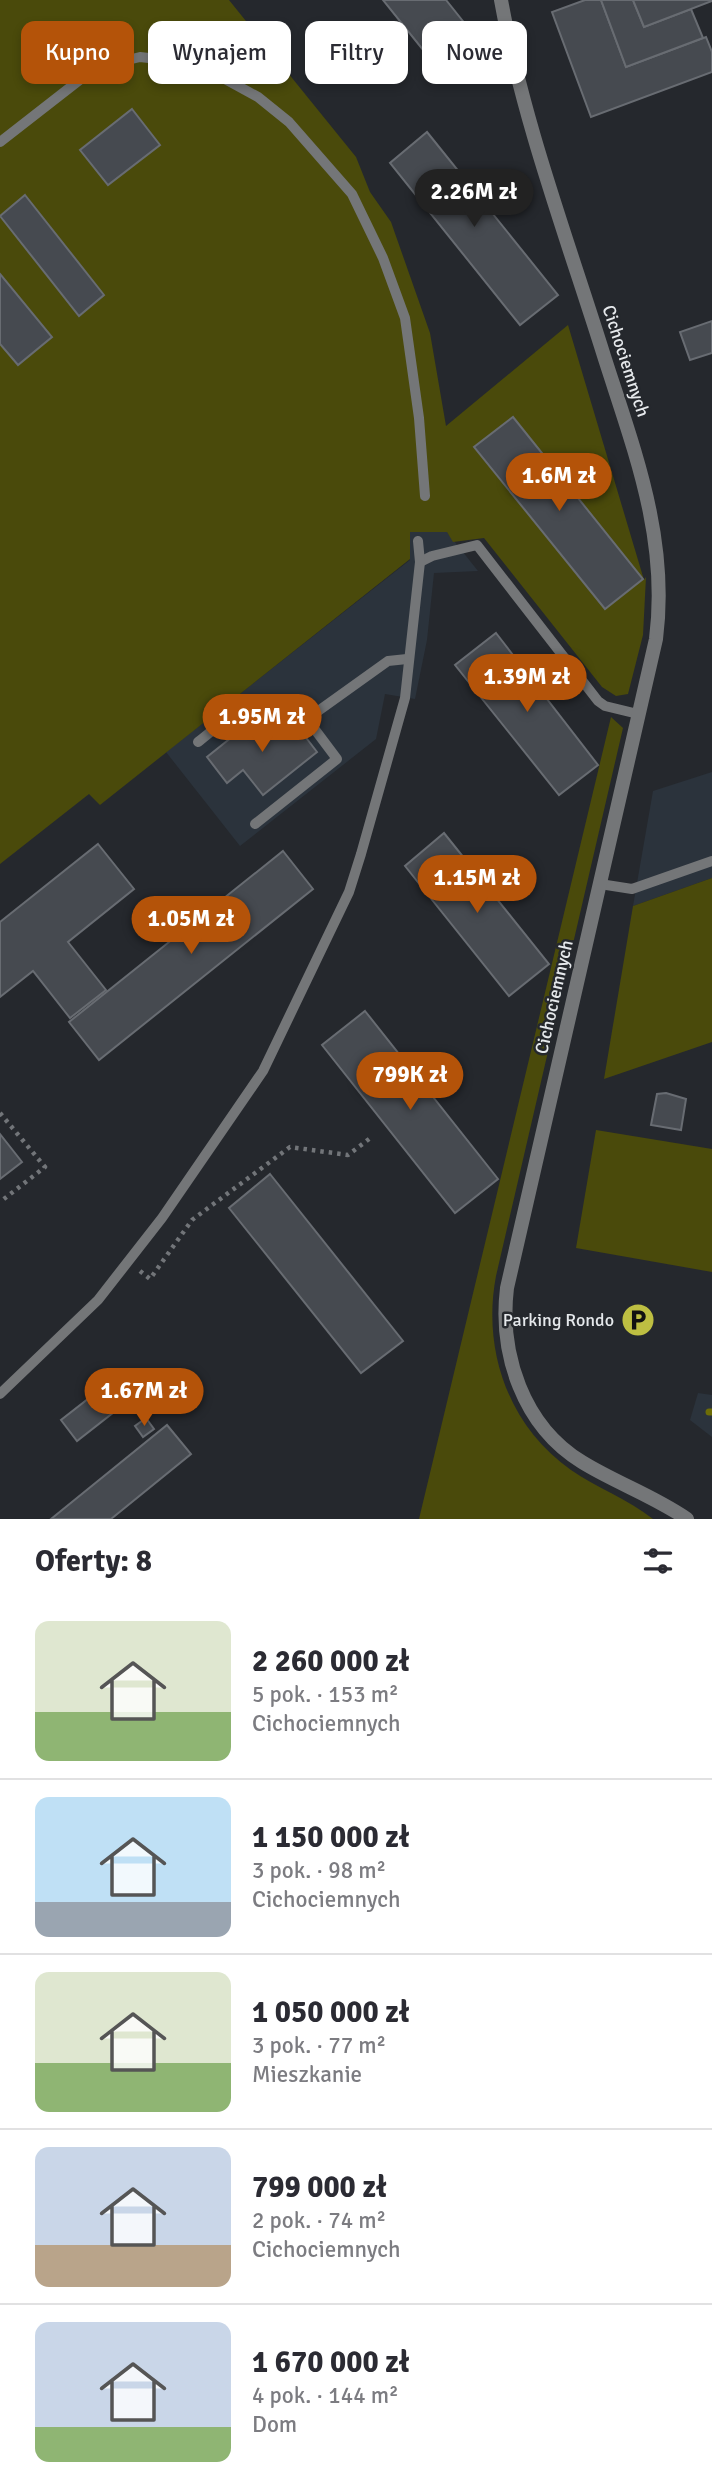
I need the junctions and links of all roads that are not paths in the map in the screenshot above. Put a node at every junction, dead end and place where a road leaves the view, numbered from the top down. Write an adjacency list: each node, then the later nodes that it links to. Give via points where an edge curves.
1 (501, 0): 7 (street, Cichociemnych, via 535,138 637,458 652,519 660,565 660,608)
2 (0, 142): 3 (lane, via 95,68 140,57 175,61 216,74 258,97 289,122 352,194 401,306 419,418)
3 (425, 496)
4 (418, 541): 5 (lane)
5 (420, 562): 6 (lane); 7 (lane, via 477,545 598,701)
6 (407, 659): 8 (lane, via 388,661); 13 (lane, via 405,698 349,892 263,1072 98,1300)
7 (638, 714): 12 (street, Cichociemnych)
8 (307, 719): 9 (lane, via 290,708 264,702 236,712); 10 (lane, via 337,759)
9 (198, 742)
10 (255, 824)
11 (712, 861): 12 (lane, via 632,889)
12 (600, 884): 14 (street, Cichociemnych, via 507,1288 505,1332 522,1394 552,1437 585,1464)
13 (0, 1394)
14 (687, 1519)

